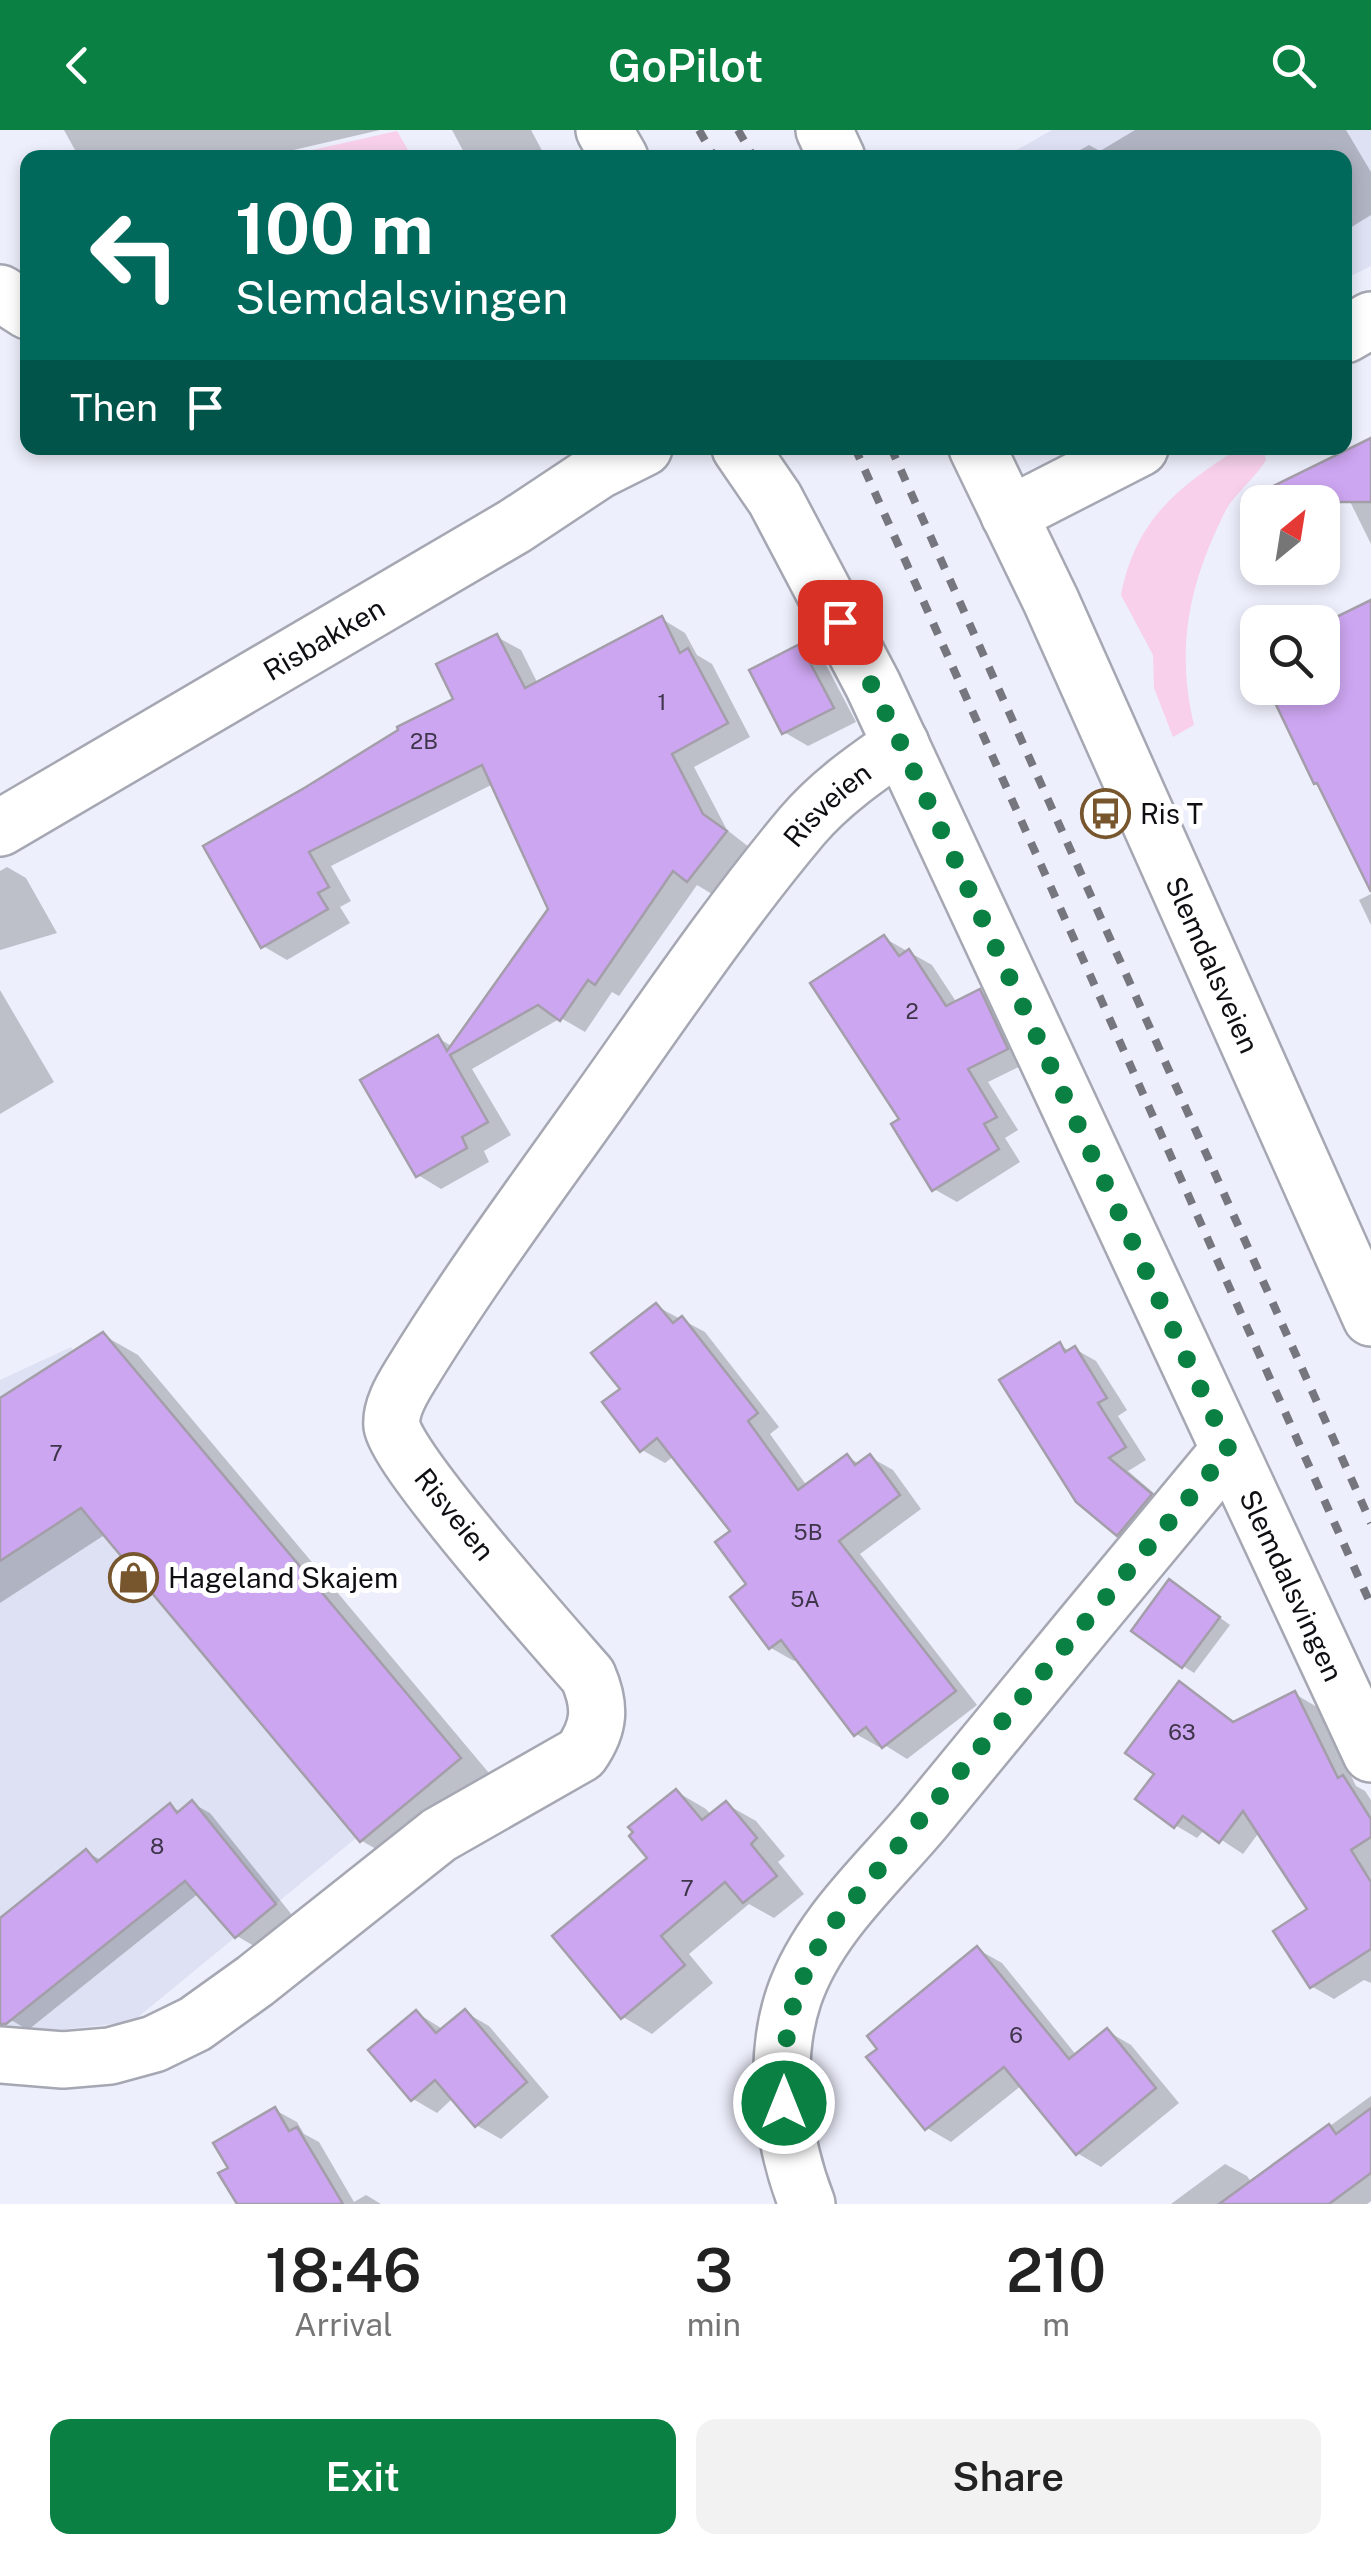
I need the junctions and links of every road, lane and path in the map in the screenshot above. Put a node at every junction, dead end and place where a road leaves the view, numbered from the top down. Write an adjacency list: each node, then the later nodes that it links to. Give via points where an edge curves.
1 (608, 455): 7 (street, Risbakken, via 516,526)
2 (745, 455): 6 (street, Slemdalsvingen, via 775,499)
3 (980, 455): 5 (street, Slemdalsveien)
4 (1126, 455): 5 (street)
5 (1009, 515): 8 (street, Slemdalsveien)
6 (901, 744): 9 (street, Slemdalsvingen); 11 (street, Risveien, via 837,791 777,857 531,1198 409,1377 394,1410 392,1426 420,1472 588,1676 597,1698 592,1738 581,1754 439,1836 194,2024 110,2056)
7 (0, 828)
8 (1371, 1318)
9 (1229, 1450): 10 (street, Slemdalsvingen); 12 (street, via 828,1930 810,1960 786,2024 784,2062 789,2146)
10 (1371, 1754)
11 (0, 2055)
12 (808, 2204)

